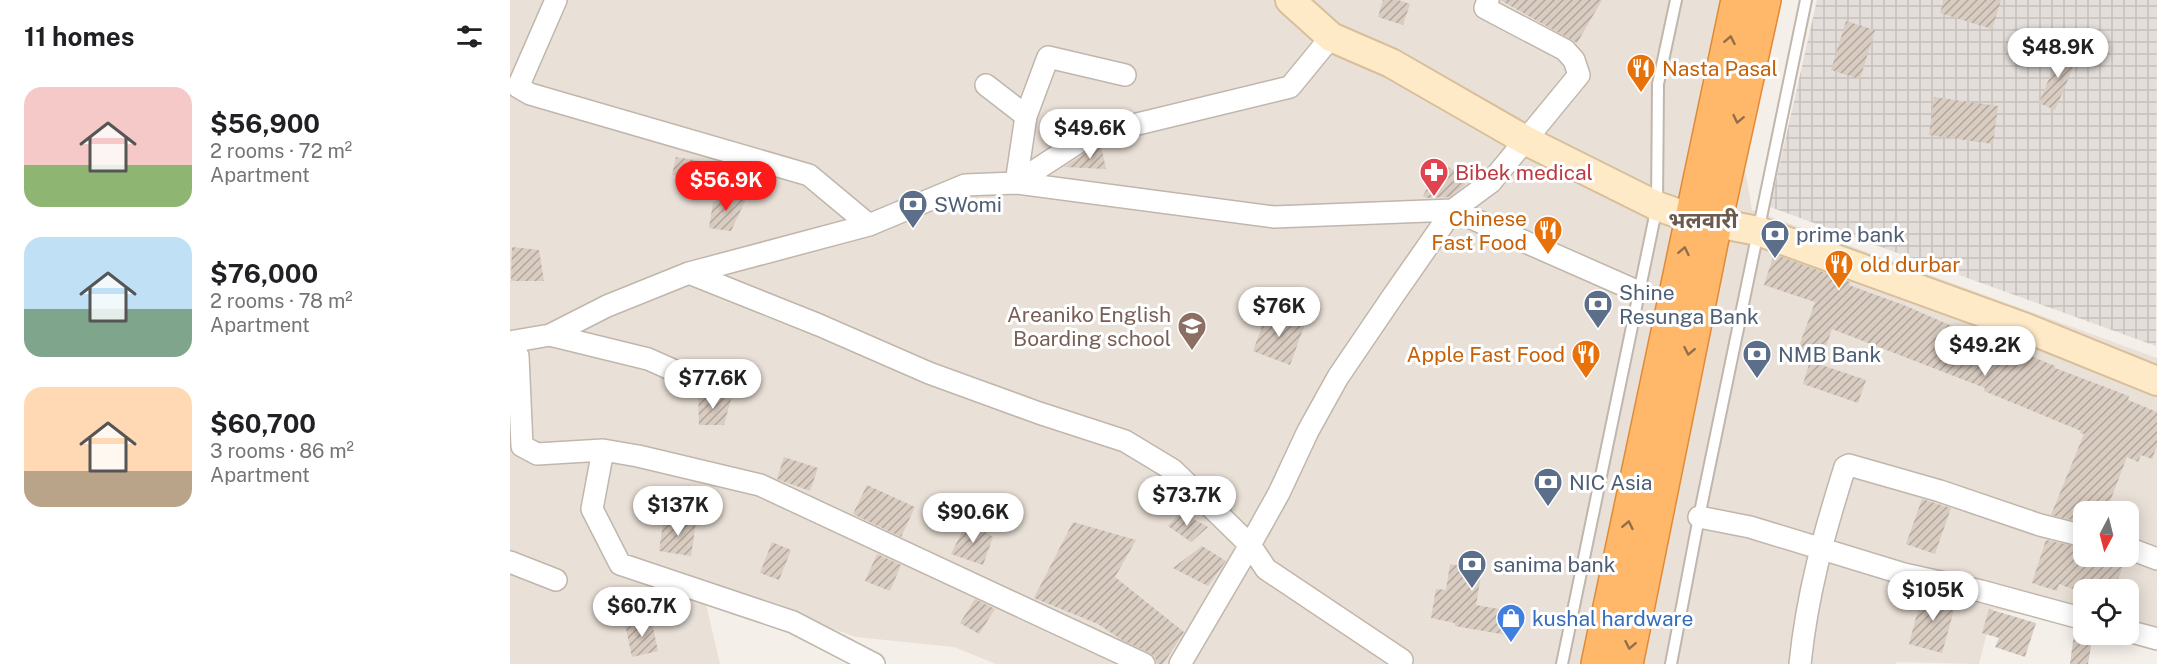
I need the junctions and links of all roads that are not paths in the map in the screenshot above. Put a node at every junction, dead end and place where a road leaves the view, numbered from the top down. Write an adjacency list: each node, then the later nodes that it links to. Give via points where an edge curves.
1 (556, 0): 11 (street)
2 (1290, 0): 8 (street)
3 (1488, 0): 13 (street, via 1485,8 1565,50 1579,75)
4 (1676, 0): 15 (lane, via 1658,84)
5 (1738, 0): 17 (highway, one-way to 5)
6 (1764, 0): 17 (highway, one-way to 17)
7 (1806, 0): 19 (lane)
8 (1331, 37): 13 (street, via 1391,63); 14 (street, via 1290,87 1088,136)
9 (1125, 75): 12 (street, via 1048,57)
10 (986, 85): 12 (street)
11 (514, 86): 18 (street, via 530,94 808,175)
12 (1026, 116): 14 (street)
13 (1525, 140): 15 (street); 16 (street, via 1491,182)
14 (1016, 183): 16 (street, via 1274,217); 18 (street, via 965,184)
15 (1657, 206): 17 (street); 21 (lane)
16 (1453, 210): 21 (street); 29 (street, via 1338,377)
17 (1703, 220): 19 (street); 43 (highway, one-way to 17); 44 (highway, one-way to 44)
18 (869, 225): 20 (street)
19 (1758, 231): 25 (street, via 2026,328); 27 (lane)
20 (689, 273): 22 (street, via 607,306); 29 (street, via 929,373 1125,441 1173,470)
21 (1639, 292): 42 (lane)
22 (550, 335): 23 (street); 24 (street, via 648,359)
23 (510, 342): 26 (street, via 518,356 522,446 537,454)
24 (691, 378)
25 (2157, 381)
26 (603, 450): 38 (street, via 592,509 620,564 793,622); 39 (street, via 760,485)
27 (1699, 517): 30 (street); 45 (lane)
28 (2073, 533): 30 (street, via 1849,465 1845,467)
29 (1250, 545): 40 (street); 41 (street, via 1266,569 1402,660)
30 (1820, 547): 35 (street, via 1904,574); 46 (street, via 1805,616)
31 (2139, 552): 32 (street)
32 (2157, 559)
33 (510, 562): 34 (street)
34 (556, 580)
35 (2073, 616)
36 (2139, 635): 37 (street)
37 (2157, 639)
38 (874, 664)
39 (1144, 664)
40 (1180, 664)
41 (1400, 664)
42 (1562, 664)
43 (1598, 664)
44 (1626, 664)
45 (1671, 664)
46 (1800, 664)

